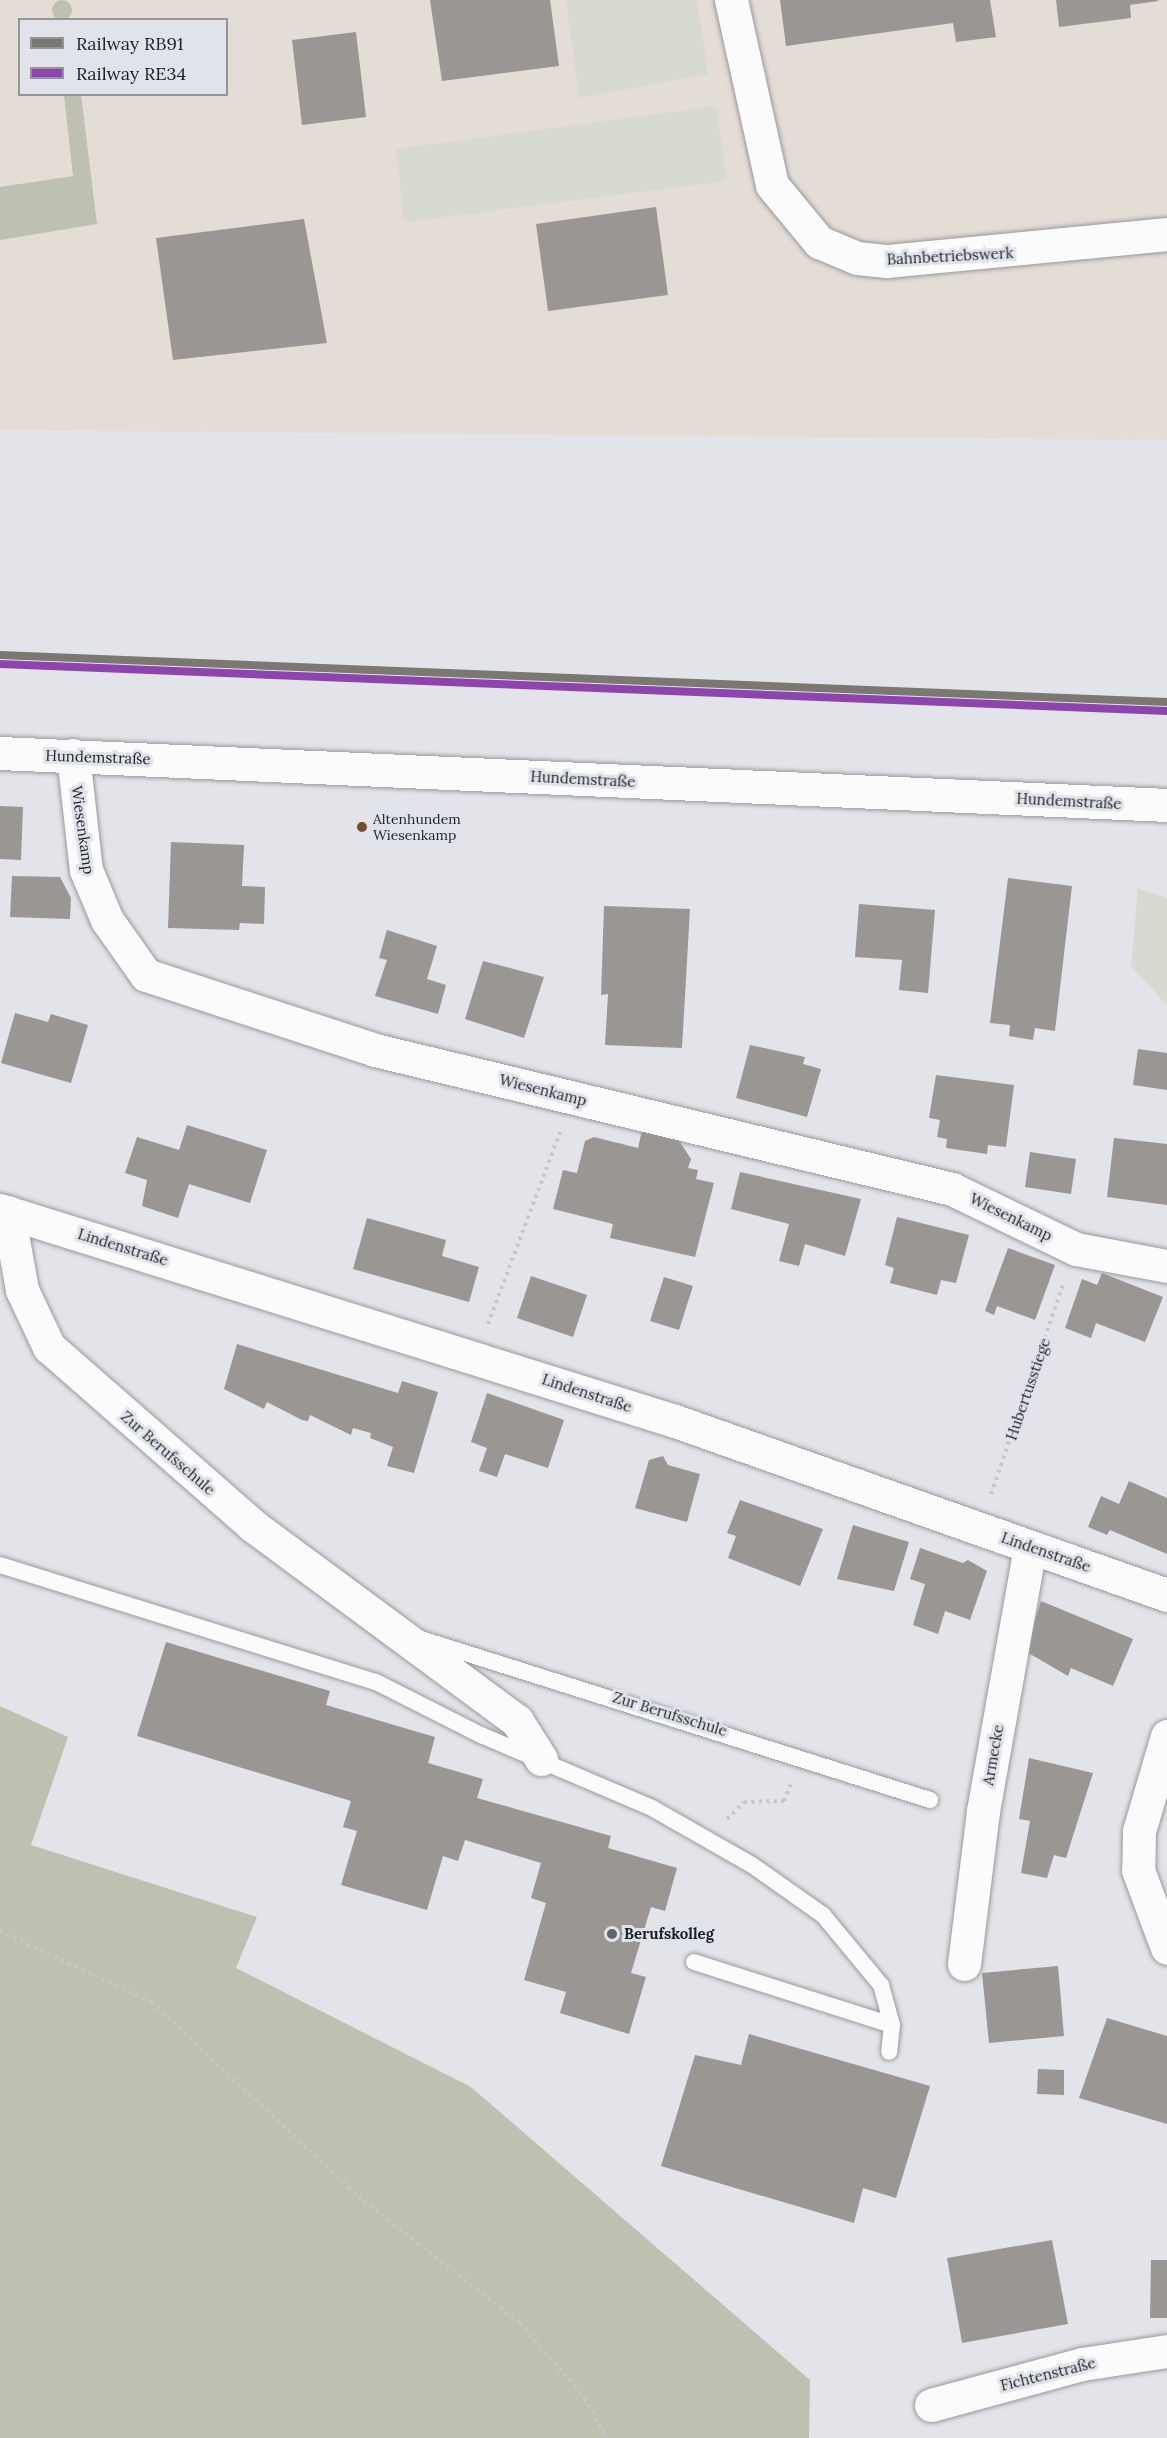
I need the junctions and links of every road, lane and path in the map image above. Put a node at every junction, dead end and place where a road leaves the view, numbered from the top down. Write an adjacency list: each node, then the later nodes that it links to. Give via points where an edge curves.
1 (731, 0): 2 (street, Bahnbetriebswerk, via 772,185 819,242 857,258 887,261)
2 (1167, 234)
3 (0, 753): 4 (street, Hundemstraße)
4 (73, 755): 5 (street, Hundemstraße); 6 (street, Wiesenkamp, via 86,870 106,920 146,975 375,1050)
5 (1167, 805)
6 (573, 1098): 8 (street, Wiesenkamp, via 952,1189); 10 (path)
7 (4, 1211): 10 (street, Lindenstraße); 15 (street, Zur Berufsschule, via 22,1290 49,1347 260,1532)
8 (1076, 1249): 9 (street, Wiesenkamp, via 1149,1267); 11 (path, Hubertusstiege)
9 (1167, 1266)
10 (476, 1356): 11 (street, Lindenstraße)
11 (979, 1528): 12 (street, Lindenstraße)
12 (1029, 1547): 14 (street, Lindenstraße); 24 (street, Armecke, via 983,1811)
13 (0, 1565): 18 (lane, via 376,1682)
14 (1167, 1595)
15 (408, 1637): 17 (lane, Zur Berufsschule); 18 (street, Zur Berufsschule, via 459,1683 517,1721)
16 (1167, 1736): 22 (street, via 1139,1831 1138,1869)
17 (802, 1756): 19 (lane, Zur Berufsschule); 20 (path, via 784,1801 744,1802)
18 (541, 1759): 20 (lane, via 614,1787)
19 (930, 1800)
20 (708, 1839): 25 (lane, via 823,1915 872,1969)
21 (0, 1931): 29 (path, via 151,2001 364,2201 520,2322 585,2398)
22 (1167, 1948)
23 (694, 1962): 25 (lane)
24 (964, 1964)
25 (892, 2025): 26 (lane)
26 (889, 2052)
27 (1167, 2351): 28 (street, Fichtenstraße, via 1082,2364)
28 (931, 2405)
29 (606, 2438)

